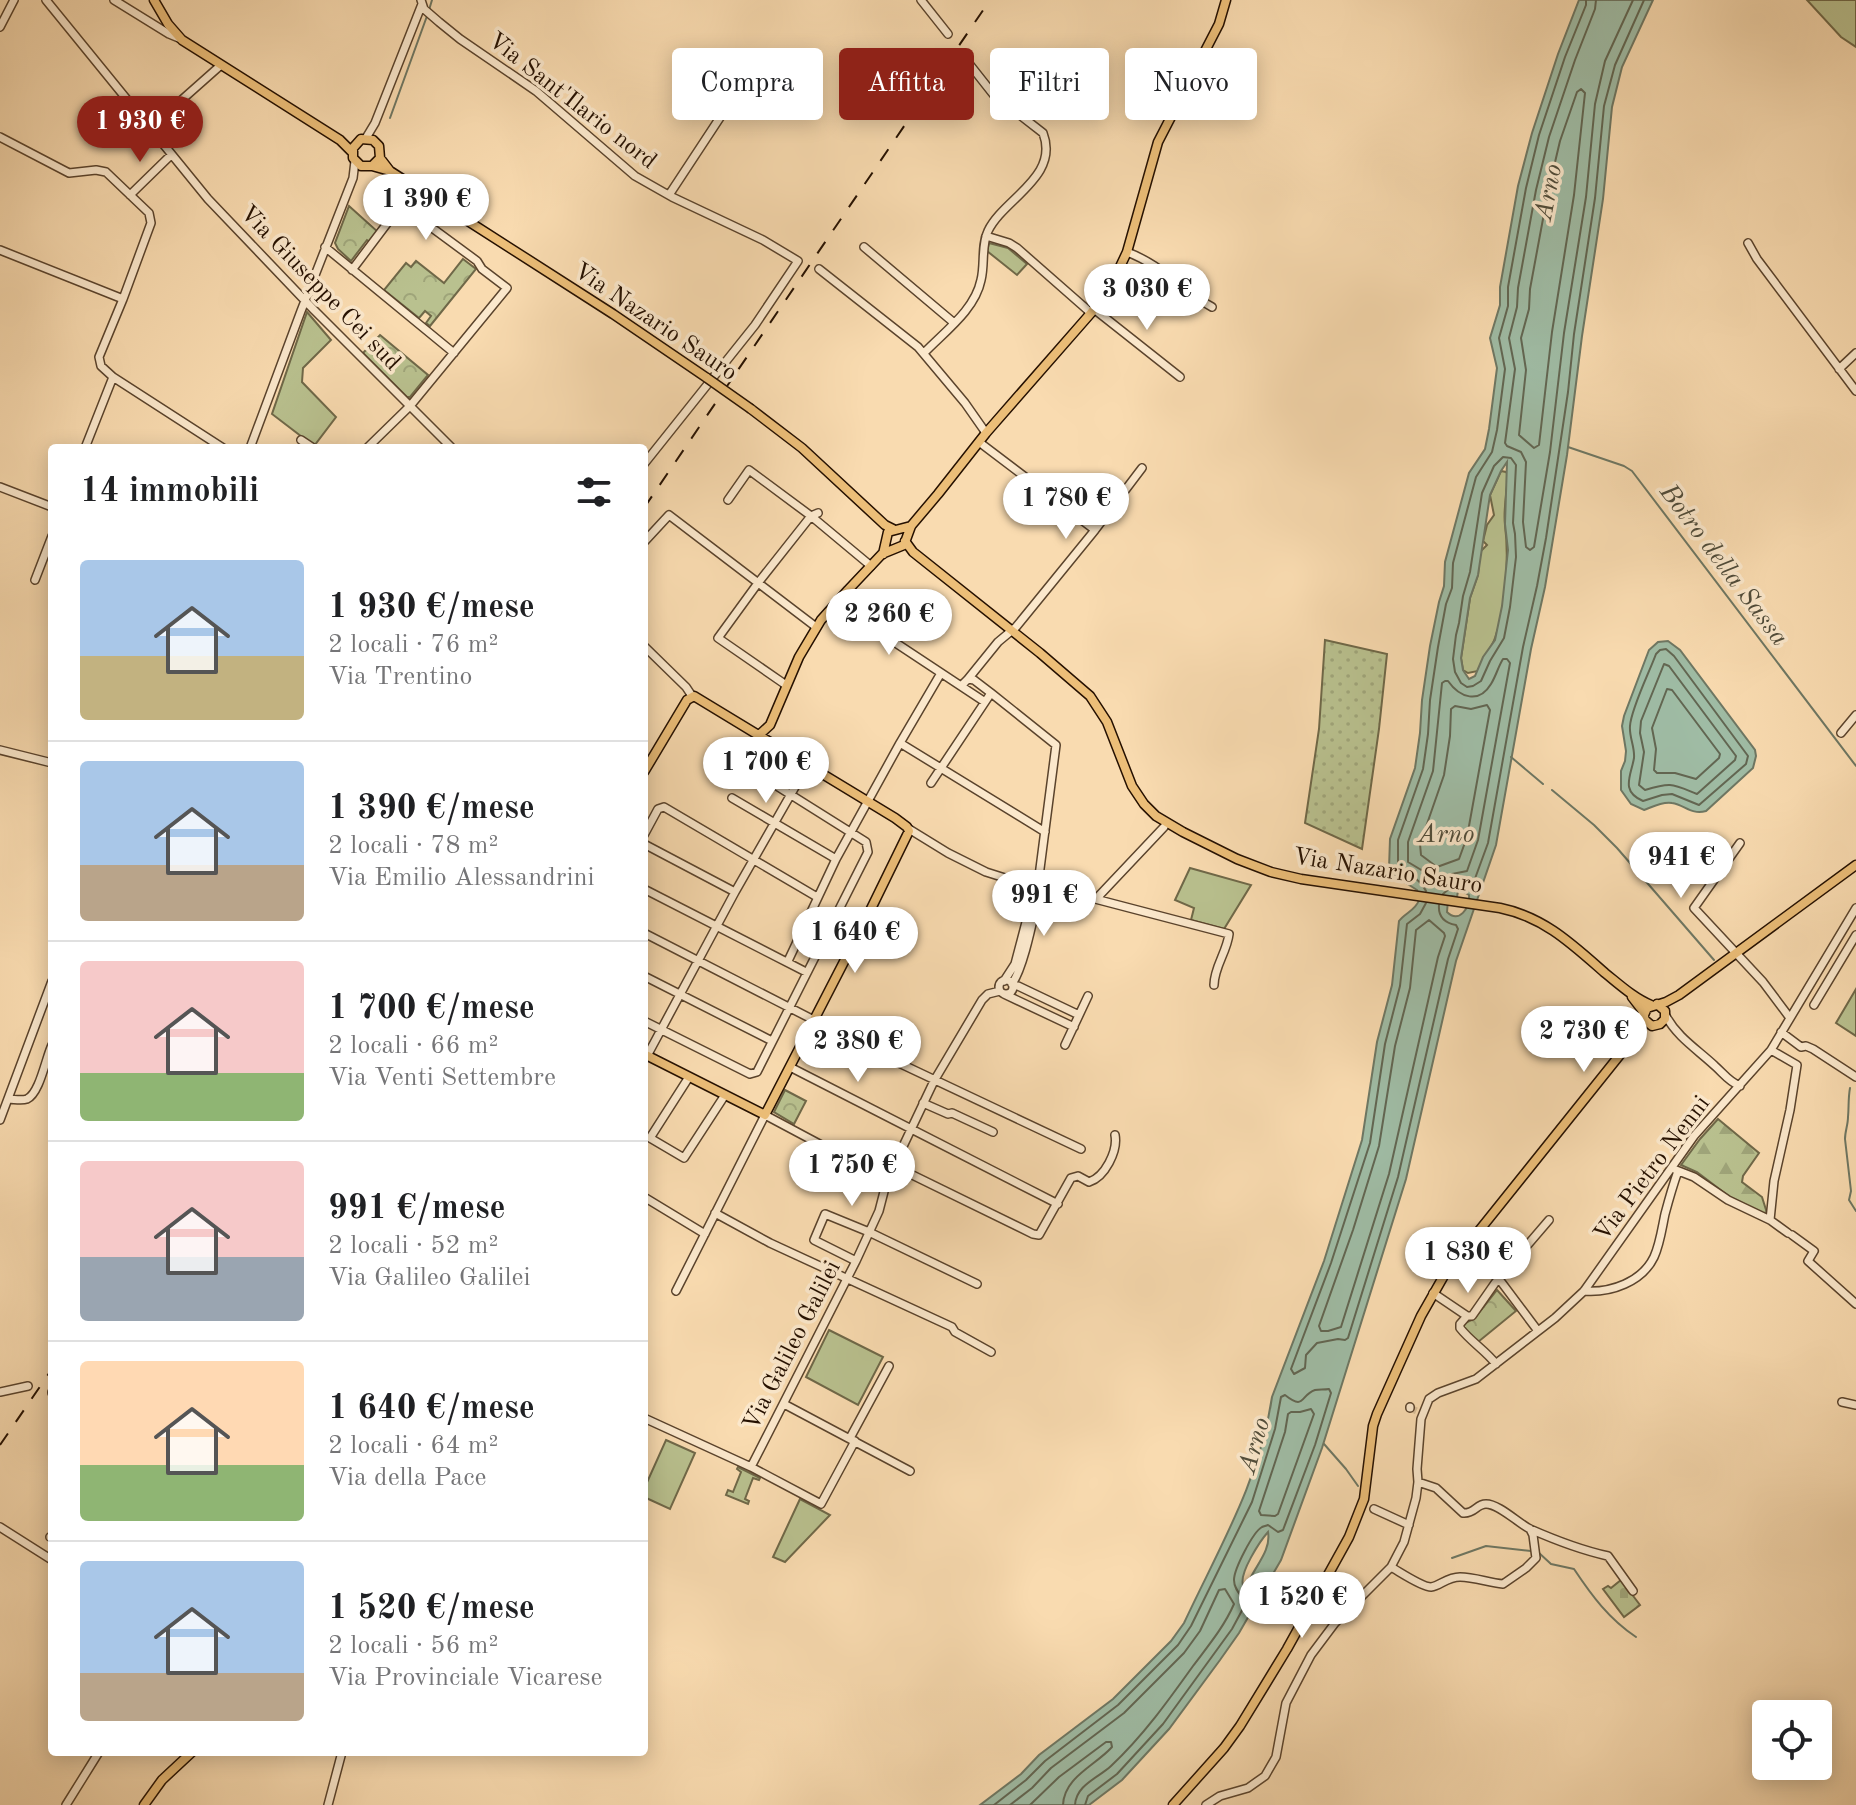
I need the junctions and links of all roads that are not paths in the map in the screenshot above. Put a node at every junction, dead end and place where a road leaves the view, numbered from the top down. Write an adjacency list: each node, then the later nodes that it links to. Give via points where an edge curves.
1 (14, 0): 10 (street)
2 (46, 0): 17 (street, Via Giuseppe Cei sud)
3 (114, 0): 12 (street, Via Nazario Sauro)
4 (147, 0): 9 (main road, Via Nazario Sauro)
5 (154, 0): 9 (main road, Via Nazario Sauro)
6 (921, 0): 11 (street)
7 (1226, 0): 34 (main road, via 1219,24 1158,142)
8 (422, 3): 16 (street); 28 (street, Via Sant'Ilario nord, via 635,176)
9 (164, 19): 12 (main road, Via Nazario Sauro)
10 (0, 27)
11 (948, 34)
12 (182, 40): 13 (main road, Via Nazario Sauro)
13 (221, 65): 17 (street); 21 (main road, Via Nazario Sauro)
14 (974, 70): 29 (street, via 993,94 1046,139 1034,180)
15 (718, 120): 28 (street)
16 (375, 123): 19 (street); 20 (street)
17 (150, 128): 22 (street, Via Giuseppe Cei sud)
18 (0, 137): 27 (street, via 69,173 106,172)
19 (366, 138): 20 (main road); 21 (main road)
20 (377, 143): 23 (main road, Via Nazario Sauro)
21 (354, 152): 24 (main road, Via Nazario Sauro); 26 (street)
22 (171, 155): 27 (street); 38 (street, Via Giuseppe Cei sud)
23 (380, 158): 24 (main road); 25 (main road, Via Nazario Sauro)
24 (368, 166): 25 (main road, Via Nazario Sauro); 26 (street)
25 (390, 171): 66 (main road, Via Nazario Sauro, bridge, via 751,409)
26 (353, 178): 31 (street)
27 (130, 195): 37 (street, via 151,220)
28 (669, 195): 59 (street, Via Sant'Ilario nord, via 798,261 755,325)
29 (986, 236): 40 (street, via 1017,248); 41 (street, via 979,288)
30 (1748, 243): 45 (street)
31 (325, 247): 36 (street); 38 (street)
32 (864, 247): 41 (street)
33 (0, 250): 37 (street)
34 (1127, 252): 39 (street); 40 (main road)
35 (819, 269): 43 (street)
36 (352, 270): 42 (street); 42 (street, via 401,205 477,261 507,288)
37 (123, 299): 46 (street, via 99,361)
38 (305, 299): 49 (street, Via Giuseppe Cei sud); 55 (street)
39 (1212, 307)
40 (1092, 311): 47 (street); 50 (main road)
41 (953, 322): 43 (street)
42 (454, 353): 49 (street)
43 (924, 353): 50 (street)
44 (1856, 353): 45 (street)
45 (1839, 369): 48 (street)
46 (113, 377): 53 (street); 54 (street)
47 (1180, 377)
48 (1856, 391)
49 (410, 406): 57 (street); 58 (street, Via Giuseppe Cei sud)
50 (986, 433): 52 (main road)
51 (301, 440): 56 (street)
52 (979, 442): 65 (main road); 67 (street)
53 (87, 444)
54 (217, 444)
55 (251, 444)
56 (307, 444)
57 (371, 444)
58 (448, 444)
59 (648, 459)
60 (1142, 468): 67 (street)
61 (0, 487): 63 (street)
62 (728, 500): 64 (street, via 749,470)
63 (48, 505)
64 (815, 515): 71 (street); 73 (street)
65 (911, 526): 66 (main road); 69 (main road)
66 (892, 528): 69 (main road, via 888,532); 69 (main road, Via Nazario Sauro, via 904,534)
67 (1095, 530): 76 (street)
68 (648, 538): 73 (street, via 669,515)
69 (896, 543): 71 (main road); 76 (main road, Via Nazario Sauro)
70 (48, 546): 72 (street)
71 (871, 566): 74 (main road)
72 (35, 580)
73 (758, 583): 75 (street); 80 (street, via 718,638)
74 (837, 601): 75 (main road); 78 (street)
75 (816, 627): 80 (main road)
76 (1012, 631): 79 (street); 130 (main road, Via Nazario Sauro, via 1094,700 1132,786 1160,819 1256,867 1301,879 1525,914 1549,927)
77 (648, 650): 83 (street)
78 (941, 673): 81 (street); 89 (street)
79 (968, 679): 81 (street); 82 (street)
80 (786, 685): 86 (main road)
81 (961, 686): 84 (street)
82 (991, 693): 84 (street); 106 (street, Via Galileo Galilei, via 1056,745)
83 (692, 696): 88 (main road); 93 (main road)
84 (985, 702): 95 (street)
85 (1856, 715): 87 (street)
86 (770, 725): 88 (main road); 90 (main road)
87 (1841, 733)
88 (758, 736): 90 (main road)
89 (900, 743): 95 (street); 100 (street)
90 (776, 747): 94 (main road)
91 (0, 750): 92 (street)
92 (48, 762)
93 (648, 765)
94 (807, 766): 98 (street); 100 (main road)
95 (941, 767): 97 (street); 106 (street)
96 (750, 769): 98 (street)
97 (931, 783)
98 (789, 794): 101 (street); 105 (street)
99 (732, 798): 101 (street)
100 (868, 802): 104 (main road); 105 (street)
101 (774, 823): 109 (street); 110 (street)
102 (1164, 827): 116 (street)
103 (648, 828): 110 (street, via 662,807)
104 (909, 829): 112 (street, via 986,872); 141 (main road)
105 (850, 832): 109 (street); 124 (street, via 866,842 868,852)
106 (1045, 832): 112 (street, Via Galileo Galilei)
107 (1740, 843): 121 (street, via 1694,908)
108 (648, 846): 114 (street)
109 (836, 859): 115 (street)
110 (754, 860): 114 (street); 115 (street)
111 (1856, 865): 121 (main road)
112 (1038, 884): 116 (street); 126 (street, Via Galileo Galilei)
113 (648, 891): 118 (street)
114 (735, 892): 118 (street)
115 (817, 897): 123 (street)
116 (1096, 899): 127 (street, via 1229,934)
117 (1855, 912): 140 (street, Via Pietro Nenni)
118 (717, 925): 122 (street); 123 (street)
119 (648, 935): 122 (street)
120 (1856, 935): 135 (street)
121 (1736, 952): 132 (main road); 140 (street)
122 (698, 960): 131 (street); 136 (street)
123 (788, 961): 124 (street)
124 (806, 972): 136 (street)
125 (648, 978): 131 (street)
126 (1010, 983): 129 (street, Via Galileo Galilei, via 1012,992); 129 (street, Via Galileo Galilei, via 999,985); 137 (street)
127 (1214, 985)
128 (48, 992): 166 (street)
129 (1002, 993): 144 (street); 162 (street, Via Galileo Galilei, via 982,1000)
130 (1629, 993): 134 (main road, Via Nazario Sauro); 138 (main road, Via Nazario Sauro)
131 (679, 995): 145 (street); 149 (street)
132 (1679, 995): 134 (main road); 139 (main road)
133 (1088, 996): 137 (street)
134 (1654, 1005): 138 (main road); 139 (main road)
135 (1814, 1005)
136 (789, 1006): 141 (street); 149 (street)
137 (1079, 1015): 144 (street)
138 (1644, 1015): 143 (main road); 148 (main road)
139 (1666, 1015): 143 (main road); 147 (street)
140 (1790, 1018): 146 (street, Via Pietro Nenni)
141 (814, 1021): 157 (main road); 162 (street)
142 (648, 1023): 145 (street)
143 (1654, 1026): 147 (street); 148 (main road)
144 (1074, 1027): 150 (street)
145 (661, 1029): 149 (street, via 750,1074 757,1072); 153 (street)
146 (1781, 1032): 151 (street); 152 (street, Via Pietro Nenni)
147 (1678, 1033): 158 (street)
148 (1635, 1036): 190 (main road)
149 (772, 1041)
150 (1065, 1045)
151 (1801, 1047): 156 (street); 160 (street)
152 (1771, 1050): 156 (street); 163 (street, Via Pietro Nenni)
153 (648, 1052)
154 (48, 1056): 166 (street, via 35,1092 22,1100)
155 (648, 1056): 159 (main road)
156 (1797, 1065): 181 (street)
157 (790, 1067): 168 (main road); 170 (street)
158 (1719, 1069): 161 (street); 163 (street)
159 (689, 1077): 164 (main road); 164 (street, via 650,1138 684,1158)
160 (1856, 1077)
161 (1728, 1080): 163 (street); 165 (street)
162 (934, 1081): 167 (street, Via Galileo Galilei); 173 (street)
163 (1741, 1084): 165 (street, Via Pietro Nenni)
164 (725, 1095): 168 (main road)
165 (1731, 1095): 175 (street, Via Pietro Nenni, via 1694,1136)
166 (8, 1099): 169 (street)
167 (923, 1103): 170 (street, Via Galileo Galilei); 171 (street)
168 (765, 1115): 176 (street); 179 (street)
169 (0, 1120)
170 (911, 1129): 174 (street, Via Galileo Galilei); 178 (street)
171 (993, 1132)
172 (1115, 1135): 178 (street, via 1111,1158 1098,1178 1089,1182 1074,1176)
173 (1081, 1149)
174 (894, 1166): 176 (street, Via Galileo Galilei); 178 (street, via 1033,1234 1042,1233)
175 (1675, 1168): 181 (street); 189 (street, Via Pietro Nenni); 189 (street, via 1657,1249 1646,1269 1619,1286)
176 (887, 1180): 182 (street, Via Galileo Galilei)
177 (648, 1199): 183 (street)
178 (1058, 1204)
179 (715, 1213): 183 (street); 185 (street)
180 (1549, 1220): 186 (street)
181 (1770, 1220): 191 (street, via 1814,1251 1808,1261)
182 (869, 1232): 184 (street, Via Galileo Galilei); 184 (street, via 825,1214 814,1240); 187 (street)
183 (705, 1234): 188 (street)
184 (856, 1261): 185 (street, Via Galileo Galilei)
185 (847, 1279): 194 (street, via 952,1327); 200 (street, Via Galileo Galilei)
186 (1499, 1279): 192 (street, via 1475,1313); 193 (street)
187 (977, 1284)
188 (676, 1291)
189 (1584, 1291): 193 (street, Via Pietro Nenni)
190 (1433, 1293): 192 (street); 220 (main road, via 1377,1414 1364,1499 1349,1537 1240,1726)
191 (1856, 1304)
192 (1467, 1316): 195 (street, via 1460,1328)
193 (1538, 1331): 195 (street, Via Pietro Nenni)
194 (991, 1352)
195 (1495, 1363): 206 (street, Via Pietro Nenni, via 1476,1379 1432,1396 1426,1404 1421,1413)
196 (889, 1366): 203 (street)
197 (28, 1386): 198 (street)
198 (0, 1392)
199 (1842, 1402): 201 (street)
200 (784, 1404): 203 (street); 204 (street, Via Galileo Galilei)
201 (1856, 1405)
202 (648, 1420): 204 (street)
203 (852, 1440): 204 (street, via 822,1502); 205 (street)
204 (751, 1467)
205 (910, 1471)
206 (1418, 1482): 208 (street); 210 (street, via 1436,1488 1463,1513 1491,1505)
207 (1374, 1509): 208 (street)
208 (1409, 1525): 212 (street)
209 (0, 1527): 211 (street)
210 (1530, 1529): 212 (street, via 1535,1561 1503,1584 1457,1577 1430,1587); 213 (street, via 1608,1556)
211 (48, 1557)
212 (1391, 1567): 221 (street, via 1311,1655 1286,1703 1276,1757 1265,1776)
213 (1633, 1591)
214 (97, 1756): 217 (street)
215 (188, 1756): 218 (main road)
216 (341, 1756): 219 (street)
217 (66, 1805)
218 (144, 1805)
219 (328, 1805)
220 (1173, 1805)
221 (1206, 1805)

